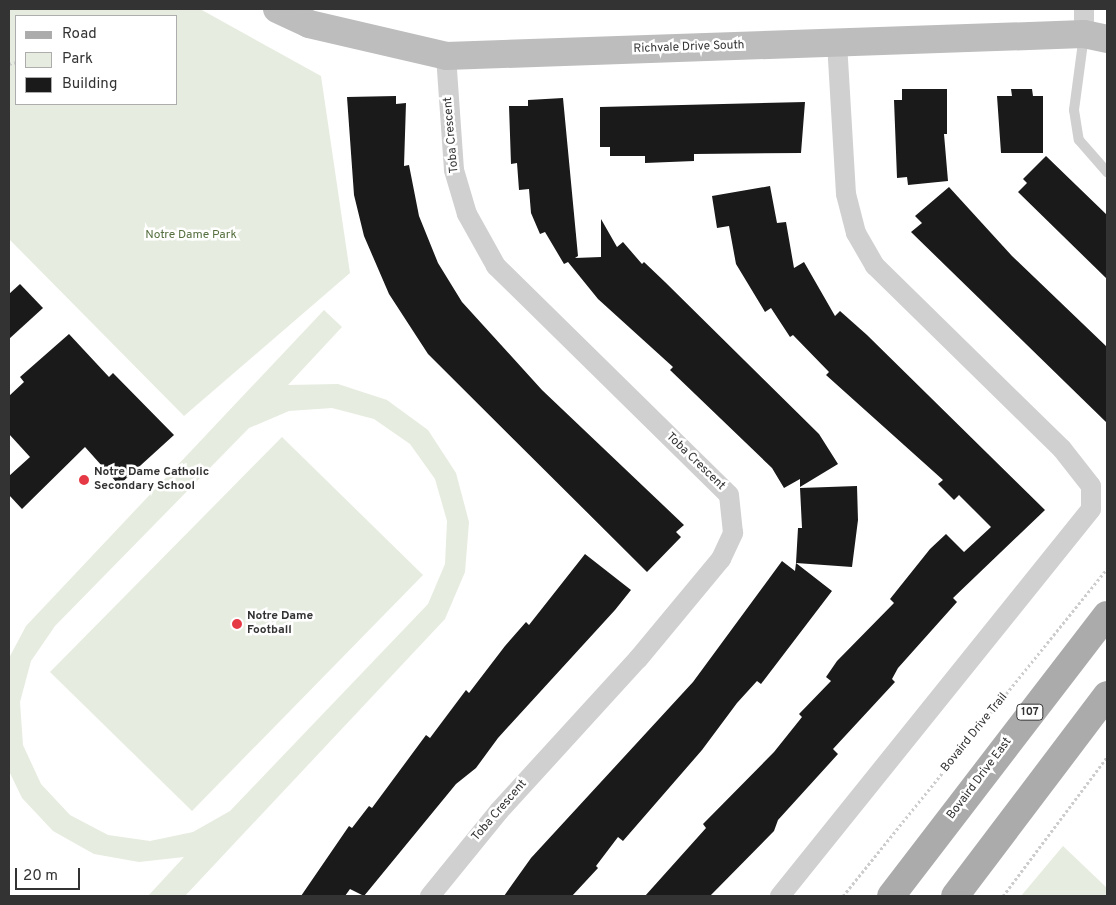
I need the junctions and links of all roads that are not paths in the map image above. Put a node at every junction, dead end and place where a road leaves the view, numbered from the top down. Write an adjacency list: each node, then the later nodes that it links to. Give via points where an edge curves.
1 (277, 9): 4 (street, Richvale Drive South, via 309,24)
2 (1092, 27): 3 (street, Richvale Drive South); 5 (lane, via 1074,110 1079,140)
3 (837, 44): 4 (street, Richvale Drive South); 9 (street, via 846,194 856,233 875,266 1062,449 1091,486 1090,508)
4 (446, 56): 8 (street, Toba Crescent, via 454,170 467,214 496,266 729,495 733,532 721,559 644,652 498,811)
5 (1107, 172)
6 (1107, 615): 10 (main road, Bovaird Drive East / 107)
7 (1107, 695): 11 (main road)
8 (430, 896)
9 (780, 896)
10 (891, 896)
11 (955, 896)

